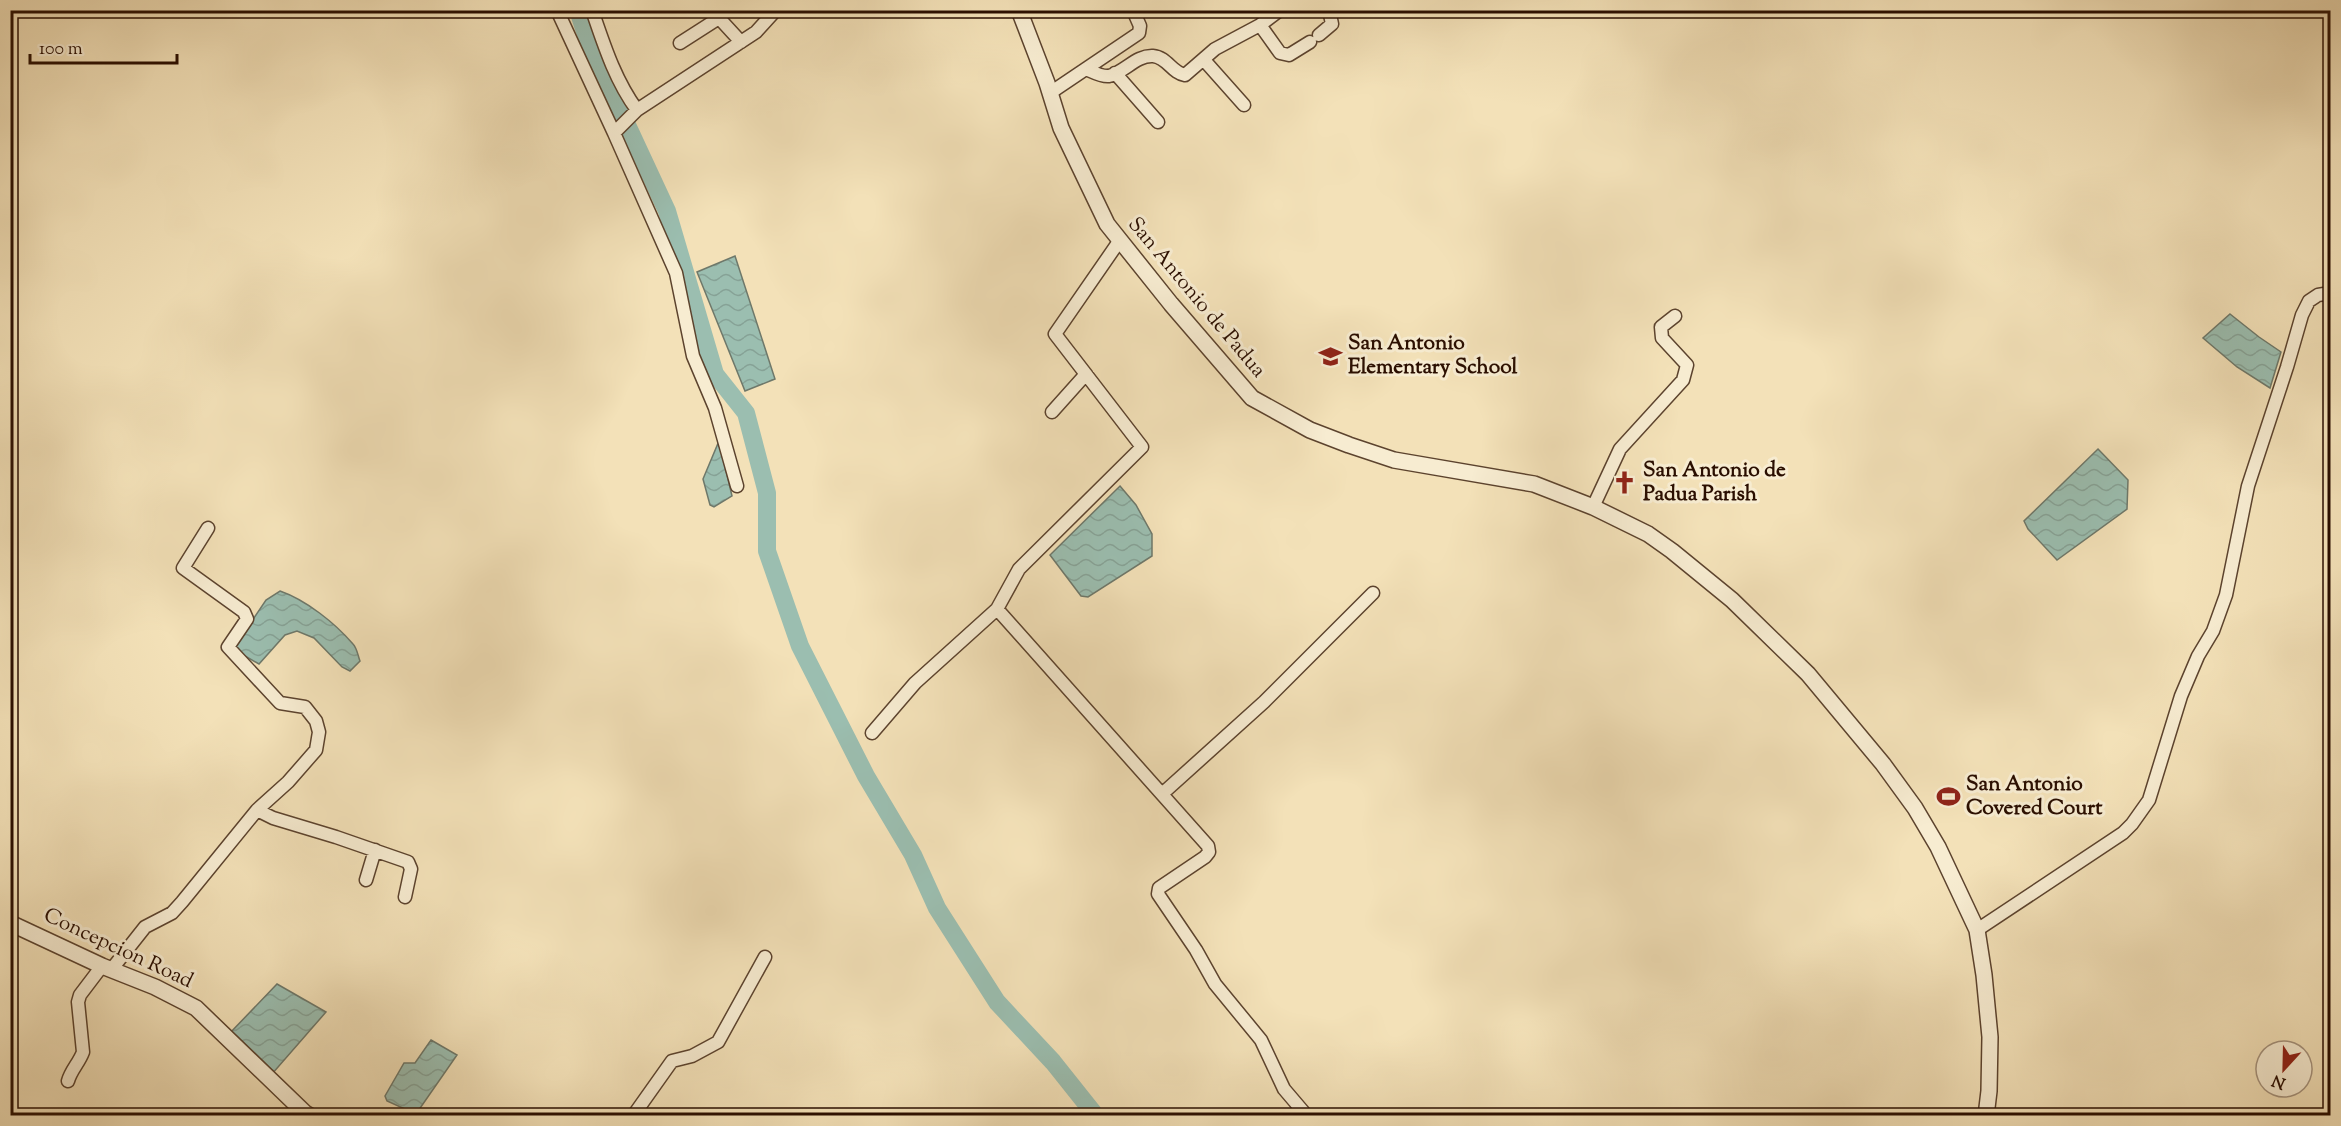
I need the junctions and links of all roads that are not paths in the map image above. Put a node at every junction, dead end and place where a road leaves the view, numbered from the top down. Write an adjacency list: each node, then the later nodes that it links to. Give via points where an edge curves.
1 (557, 10): 18 (street)
2 (592, 10): 16 (street)
3 (776, 10): 9 (street)
4 (1019, 10): 14 (street, San Antonio de Padua)
5 (1132, 10): 12 (street, via 1139,33)
6 (1280, 10): 8 (street)
7 (1329, 10): 8 (street, via 1332,24 1288,55)
8 (1260, 25): 11 (street, via 1215,49)
9 (741, 42): 10 (street, via 718,18); 16 (street)
10 (680, 43)
11 (1204, 60): 13 (street, via 1185,75 1156,56 1145,57); 15 (street)
12 (1086, 69): 13 (street, via 1102,75); 14 (street)
13 (1115, 73): 17 (street)
14 (1050, 93): 19 (street, San Antonio de Padua, via 1060,128 1107,224)
15 (1244, 105)
16 (634, 114): 18 (street)
17 (1158, 122)
18 (616, 131): 24 (street, via 676,273 693,356 715,408)
19 (1120, 240): 22 (street, via 1055,334); 25 (street, San Antonio de Padua, via 1252,398 1310,430 1394,460 1534,484)
20 (2331, 293): 36 (street, via 2318,295 2301,315 2248,486 2226,595 2181,696 2150,800 2123,833)
21 (1675, 316): 25 (street, via 1661,327 1662,338 1688,364 1683,380 1620,449)
22 (1086, 374): 23 (street); 28 (street, via 1142,447 1018,568)
23 (1052, 412)
24 (736, 486)
25 (1593, 507): 36 (street, San Antonio de Padua, via 1648,534 1671,551 1732,600 1808,674 1915,808)
26 (208, 528): 31 (street, via 184,570 244,612 247,619 228,647 280,703 305,707 319,732 316,750)
27 (1373, 593): 30 (street, via 1264,702)
28 (998, 609): 29 (street, via 915,683); 30 (street)
29 (872, 733)
30 (1162, 794): 42 (street, via 1208,846 1209,852 1159,888 1160,900 1215,984 1261,1040 1284,1089)
31 (257, 810): 32 (street); 38 (street, via 172,913 145,927)
32 (375, 850): 33 (street); 34 (street, via 410,865)
33 (366, 880)
34 (405, 897)
35 (10, 923): 38 (street, Concepcion Road)
36 (1977, 930): 43 (street, San Antonio de Padua, via 1990,1037)
37 (765, 957): 41 (street, via 718,1042 692,1056 672,1061)
38 (106, 968): 39 (street, via 80,995 83,1052); 40 (street, Concepcion Road, via 196,1008)
39 (68, 1081)
40 (310, 1116)
41 (633, 1116)
42 (1307, 1116)
43 (1986, 1116)

